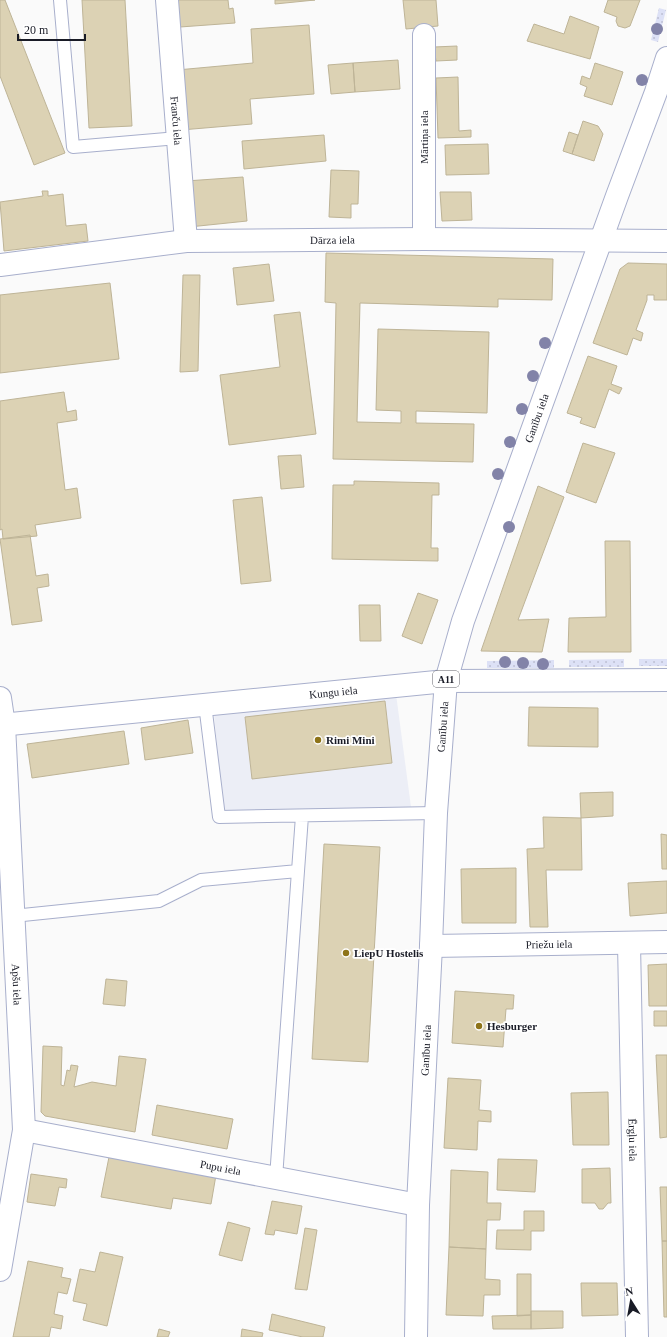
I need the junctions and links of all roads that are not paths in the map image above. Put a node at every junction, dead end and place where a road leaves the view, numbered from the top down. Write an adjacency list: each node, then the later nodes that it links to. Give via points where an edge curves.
1 (60, 0): 5 (lane, via 73,147)
2 (167, 0): 5 (main road, Franču iela)
3 (424, 35): 6 (main road, Mārtiņa iela)
4 (667, 58): 9 (main road, Ganību iela / A11)
5 (178, 138): 7 (main road, Franču iela)
6 (424, 239): 7 (main road, Dārza iela); 9 (main road, Dārza iela)
7 (186, 241): 10 (main road, Dārza iela)
8 (667, 241): 9 (main road, Dārza iela)
9 (602, 242): 11 (main road, Ganību iela / A11, via 464,621)
10 (0, 265)
11 (446, 680): 12 (main road, Kungu iela); 14 (main road, Kungu iela); 16 (main road, Ganību iela / A11)
12 (667, 680)
13 (0, 698): 15 (main road, Apšu iela)
14 (205, 704): 15 (main road, Kungu iela); 17 (lane, via 219,817)
15 (2, 725): 19 (main road, Apšu iela)
16 (436, 813): 17 (lane); 22 (main road, Ganību iela / A11)
17 (302, 816): 18 (lane)
18 (298, 872): 19 (lane, via 201,880 159,901); 24 (lane)
19 (13, 916): 23 (main road, Apšu iela)
20 (667, 942): 21 (main road, Priežu iela)
21 (629, 944): 22 (main road, Priežu iela); 28 (main road, Ērgļu iela)
22 (431, 946): 25 (main road, Ganību iela / A11)
23 (24, 1130): 24 (main road, Pupu iela); 26 (main road, Apšu iela)
24 (276, 1178): 25 (main road, Pupu iela)
25 (418, 1205): 27 (main road, Ganību iela / A11)
26 (0, 1270)
27 (416, 1337)
28 (637, 1337)

